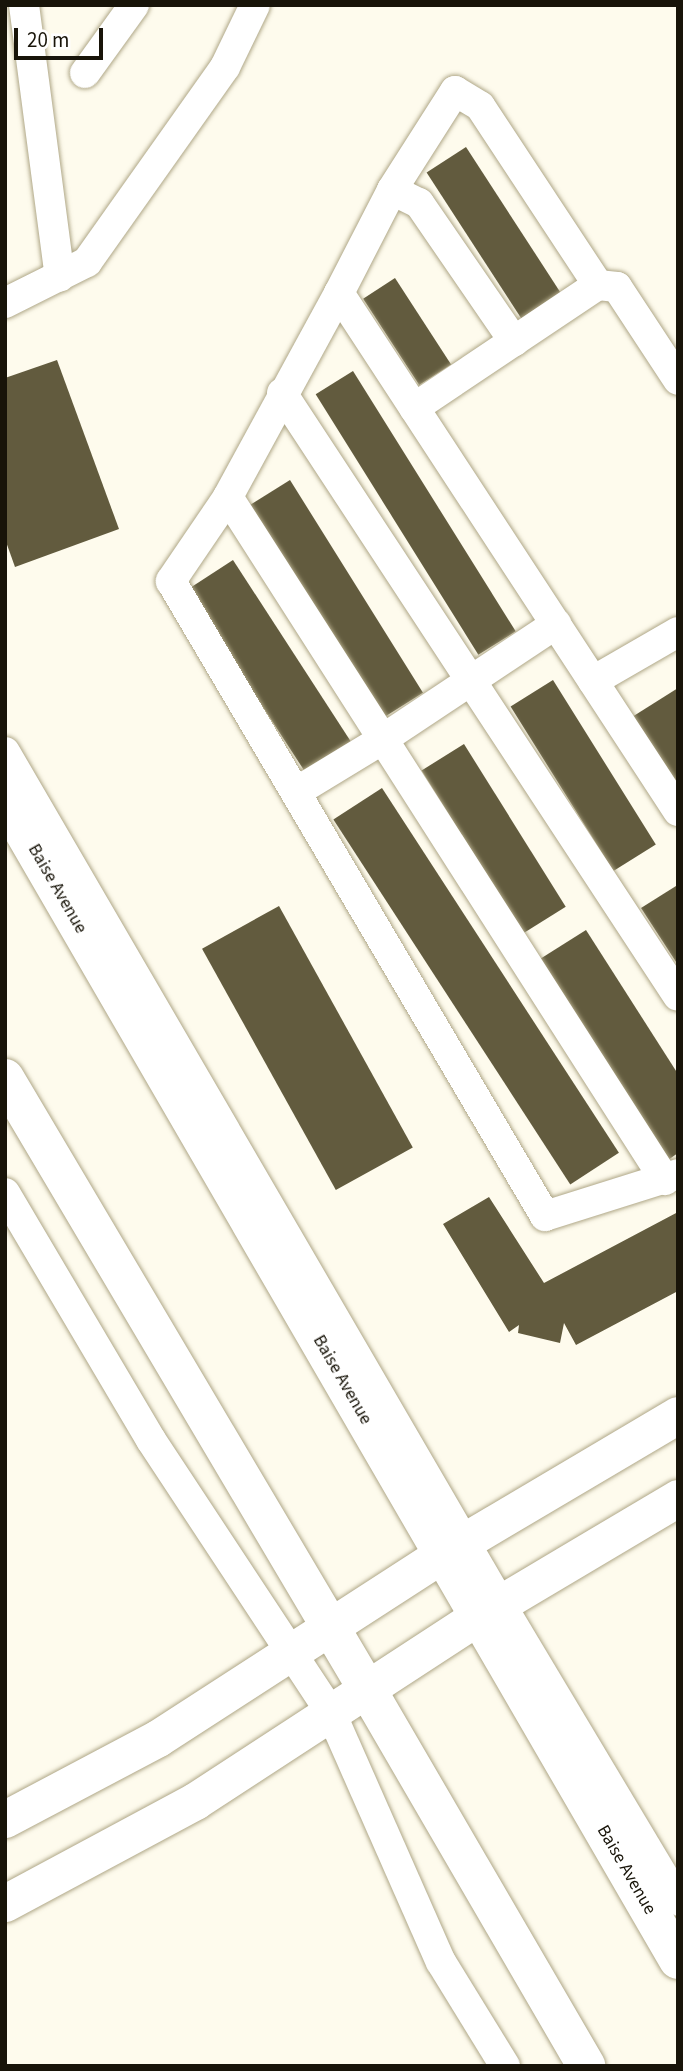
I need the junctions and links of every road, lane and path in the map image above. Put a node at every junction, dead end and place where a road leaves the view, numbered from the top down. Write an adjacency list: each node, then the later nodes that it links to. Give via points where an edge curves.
1 (24, 5): 6 (street)
2 (134, 5): 4 (street)
3 (255, 5): 6 (street, via 225,67 87,262)
4 (85, 73)
5 (392, 190): 7 (street, via 454,91 480,106); 8 (street); 10 (street, via 419,203)
6 (60, 277): 9 (street)
7 (598, 285): 10 (street); 11 (street, via 617,287)
8 (339, 293): 12 (street); 13 (street)
9 (5, 303)
10 (514, 341): 13 (street)
11 (678, 380)
12 (282, 393): 14 (street); 18 (street)
13 (414, 408): 15 (street)
14 (228, 496): 19 (street); 21 (street, via 171,581)
15 (556, 624): 17 (street); 18 (street)
16 (678, 632): 17 (street)
17 (593, 681): 23 (street)
18 (471, 682): 19 (street); 24 (street)
19 (383, 739): 21 (street); 26 (street)
20 (5, 752): 30 (street)
21 (296, 792): 26 (street, via 545,1216)
22 (5, 800): 30 (highway, Baise Avenue)
23 (678, 811)
24 (678, 996)
25 (5, 1078): 32 (highway)
26 (671, 1177)
27 (5, 1194): 33 (street, via 150,1440)
28 (678, 1415): 30 (main road)
29 (678, 1498): 31 (main road)
30 (454, 1548): 31 (highway, Baise Avenue); 32 (main road)
31 (489, 1610): 34 (main road); 37 (street); 39 (highway, Baise Avenue)
32 (330, 1626): 33 (main road); 34 (highway)
33 (292, 1652): 35 (street); 36 (main road, via 158,1738)
34 (368, 1689): 35 (main road); 41 (highway)
35 (331, 1713): 38 (main road, via 195,1801); 40 (street, via 440,1962)
36 (5, 1819)
37 (678, 1901)
38 (5, 1903)
39 (678, 1959)
40 (505, 2066)
41 (586, 2066)

